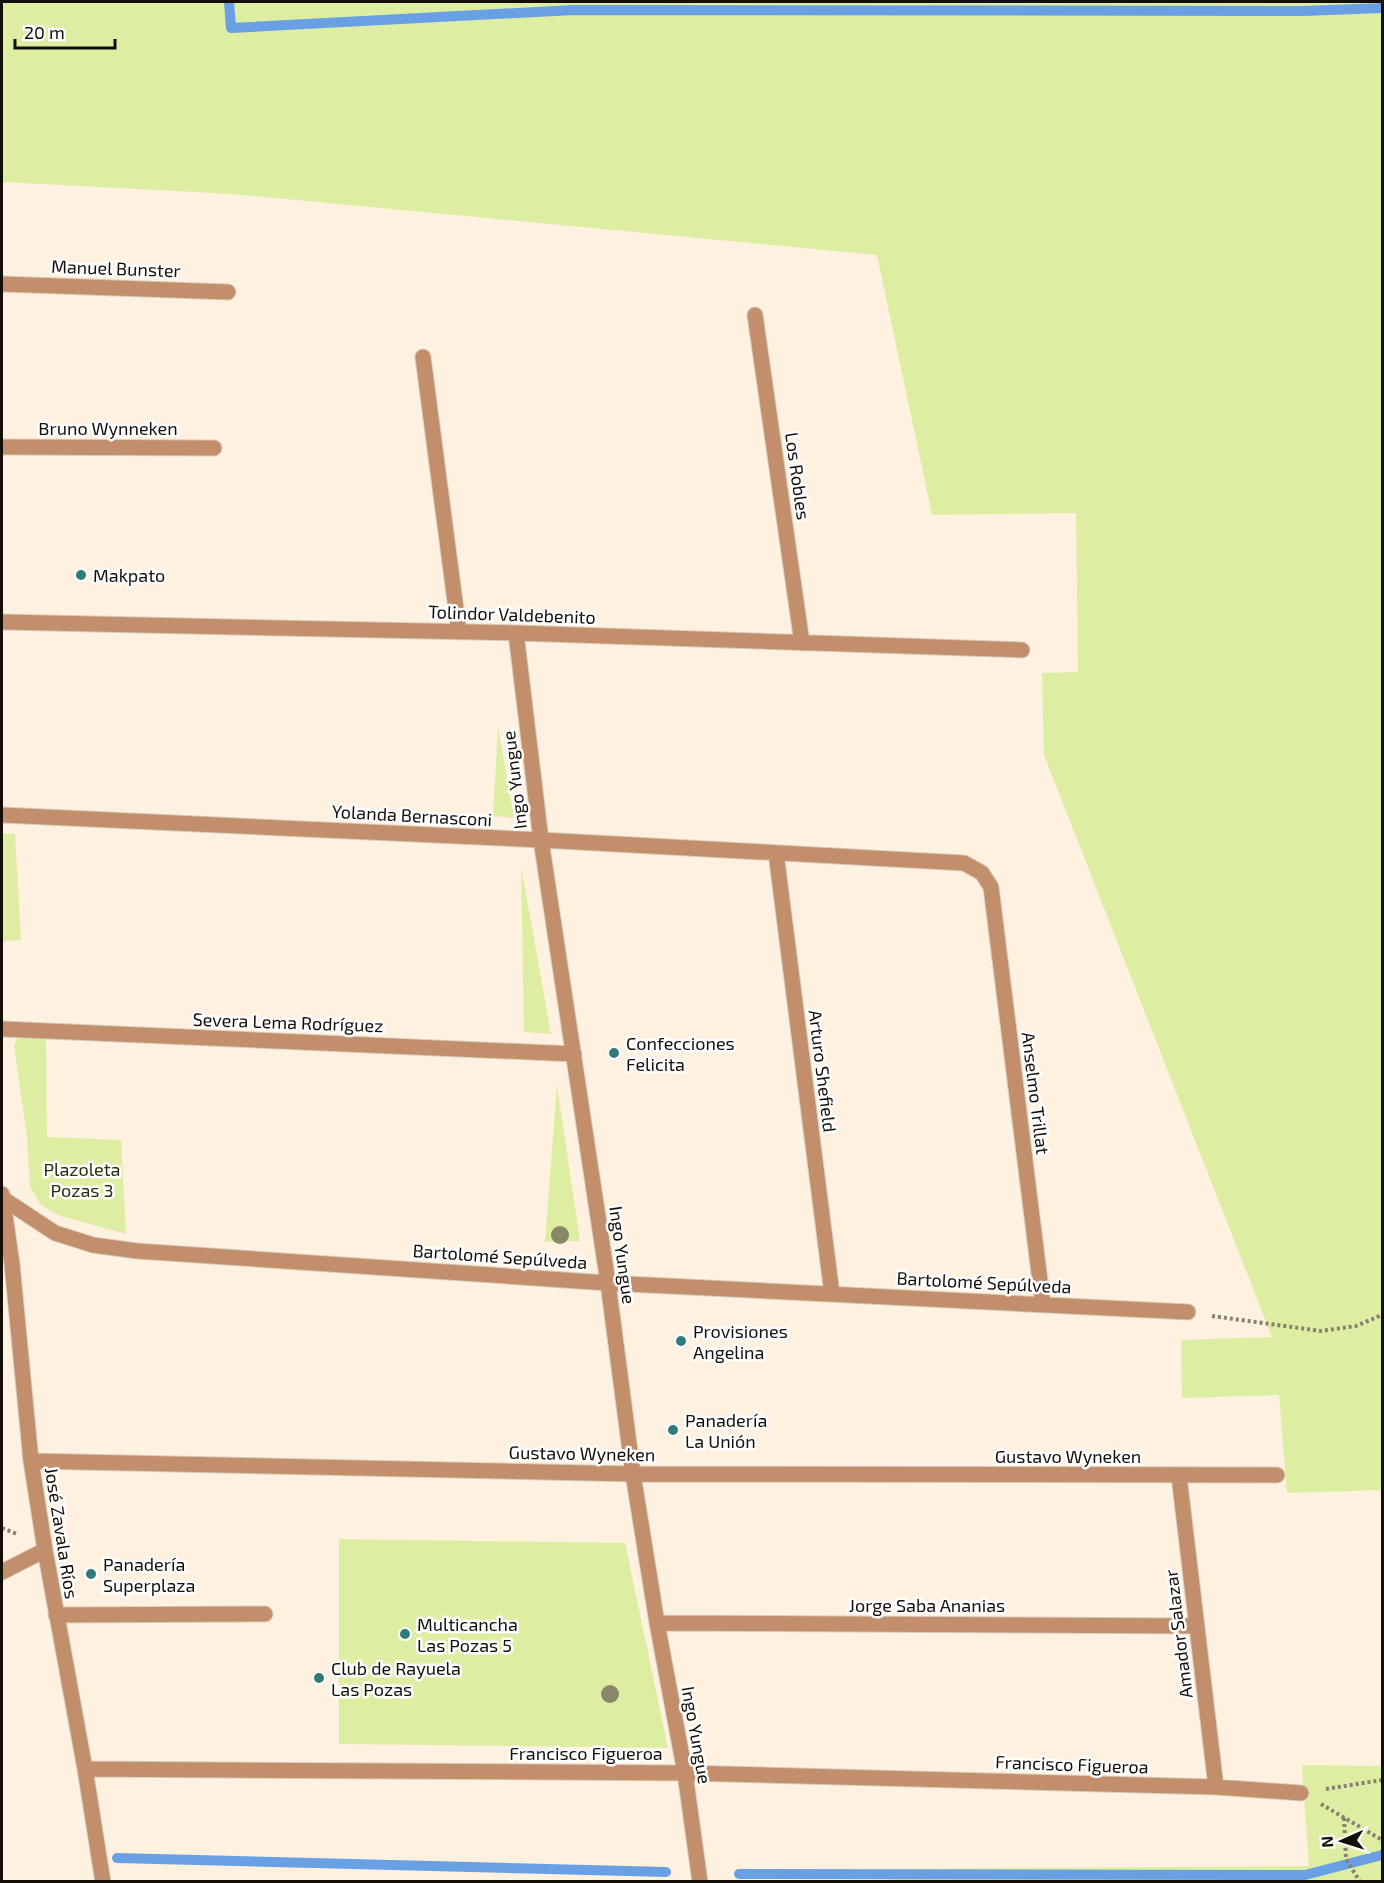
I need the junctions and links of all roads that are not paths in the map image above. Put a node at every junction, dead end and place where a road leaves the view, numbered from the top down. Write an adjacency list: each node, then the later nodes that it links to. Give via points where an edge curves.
1 (2, 284): 2 (street, Manuel Bunster)
2 (228, 292)
3 (755, 315): 10 (street, Los Robles)
4 (423, 357): 8 (street)
5 (2, 447): 6 (street, Bruno Wynneken)
6 (214, 448)
7 (2, 622): 8 (street, Tolindor Valdebenito)
8 (459, 632): 9 (street, Tolindor Valdebenito)
9 (516, 633): 10 (street, Tolindor Valdebenito); 13 (street, Ingo Yungue)
10 (802, 643): 11 (street, Tolindor Valdebenito)
11 (1022, 650)
12 (2, 816): 13 (street, Yolanda Bernasconi)
13 (541, 840): 14 (street, Yolanda Bernasconi); 17 (street, Ingo Yungue)
14 (776, 854): 15 (street, Yolanda Bernasconi, via 964,863 982,873); 21 (street, Arturo Shefield)
15 (991, 887): 22 (street, Anselmo Trillat)
16 (2, 1029): 17 (street, Severa Lema Rodríguez)
17 (574, 1054): 20 (street, Ingo Yungue)
18 (2, 1188): 19 (street, José Zavala Ríos)
19 (2, 1198): 20 (street, Bartolomé Sepúlveda, via 55,1233 93,1245); 24 (street, José Zavala Ríos)
20 (608, 1283): 21 (street, Bartolomé Sepúlveda); 25 (street, Ingo Yungue)
21 (832, 1294): 22 (street, Bartolomé Sepúlveda)
22 (1043, 1305): 23 (street, Bartolomé Sepúlveda)
23 (1188, 1312)
24 (31, 1461): 25 (street, Gustavo Wyneken); 28 (street, José Zavala Ríos)
25 (633, 1474): 27 (street, Gustavo Wyneken); 32 (street, Ingo Yungue)
26 (1277, 1475): 27 (street, Gustavo Wyneken)
27 (1179, 1476): 33 (street, Amador Salazar)
28 (45, 1550): 29 (street); 31 (street, José Zavala Ríos)
29 (2, 1572)
30 (265, 1614): 31 (street)
31 (56, 1615): 34 (street, José Zavala Ríos)
32 (657, 1623): 33 (street, Jorge Saba Ananias); 35 (street, Ingo Yungue)
33 (1196, 1626): 36 (street, Amador Salazar)
34 (85, 1769): 35 (street, Francisco Figueroa); 38 (street, José Zavala Ríos)
35 (685, 1773): 36 (street, Francisco Figueroa); 39 (street, Ingo Yungue)
36 (1216, 1787): 37 (street, Francisco Figueroa)
37 (1301, 1793)
38 (103, 1881)
39 (700, 1881)

